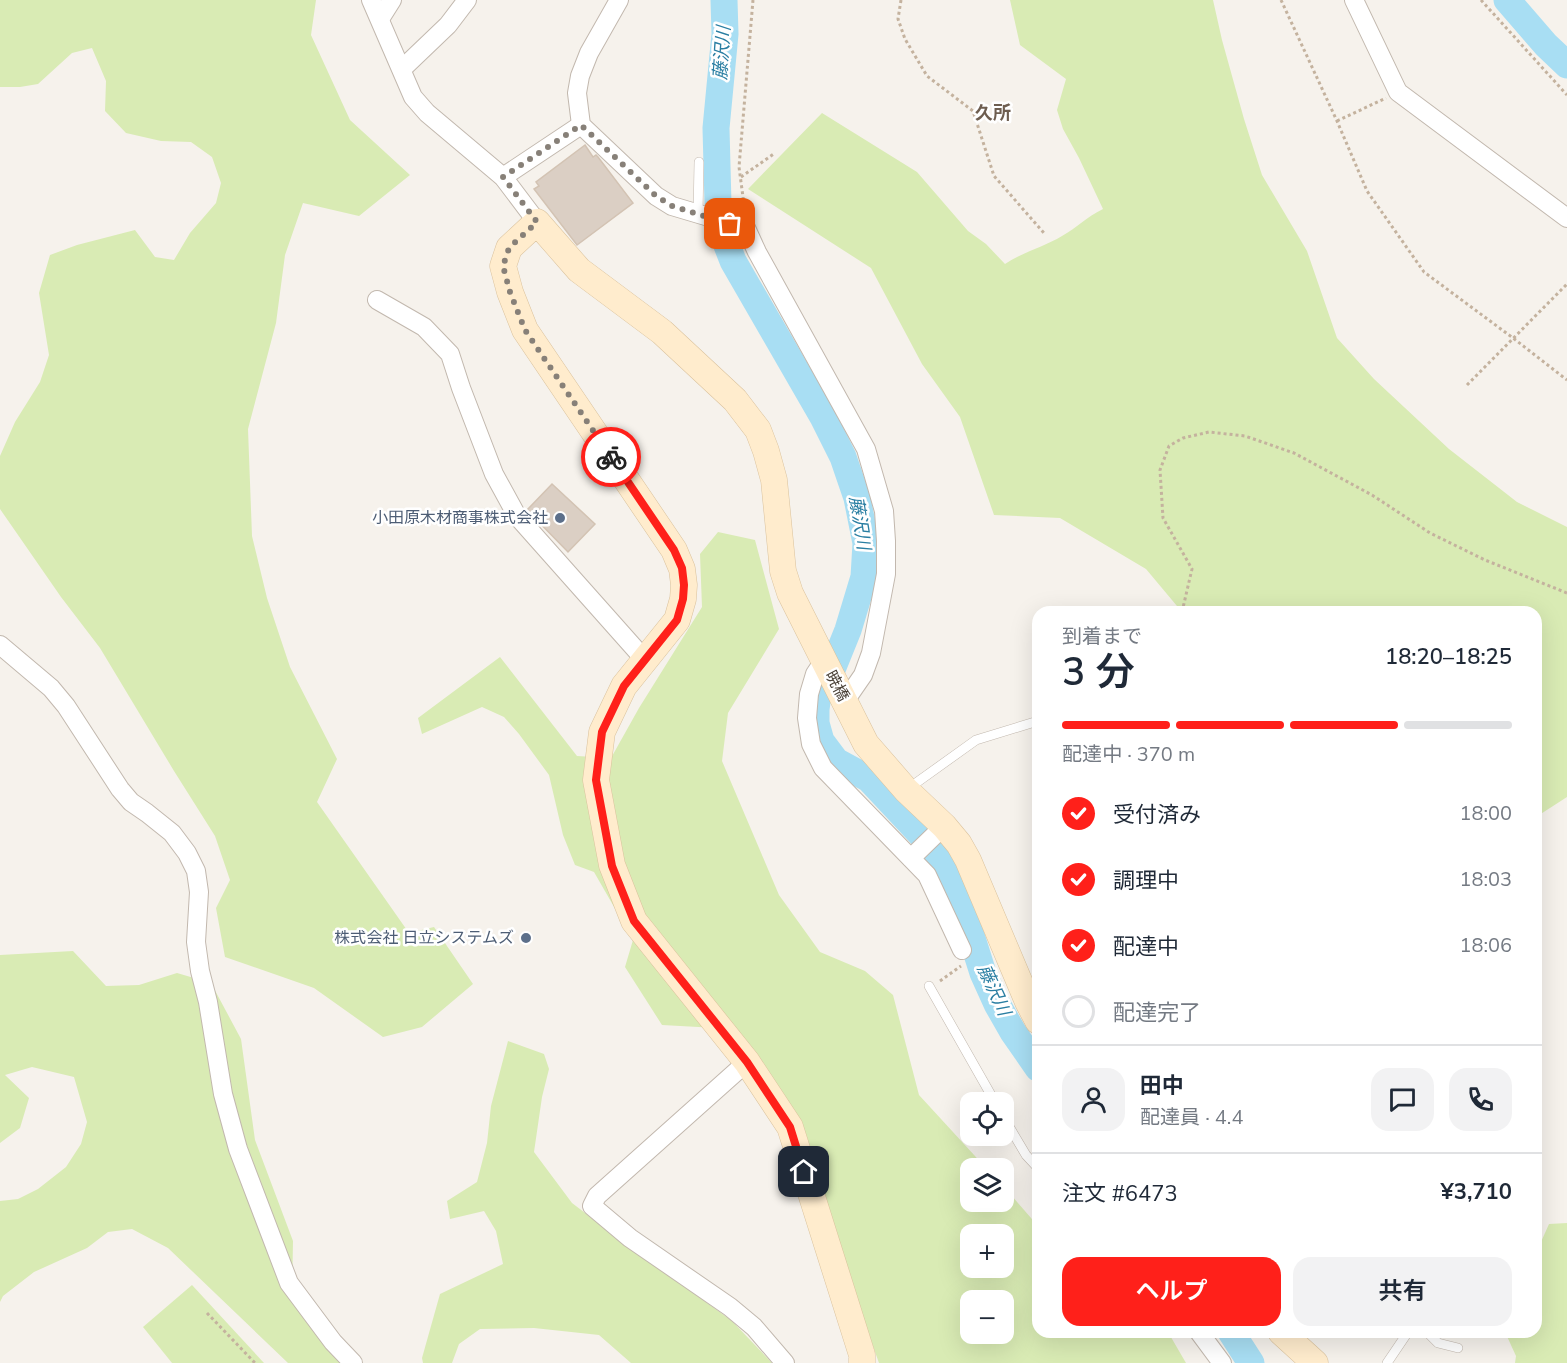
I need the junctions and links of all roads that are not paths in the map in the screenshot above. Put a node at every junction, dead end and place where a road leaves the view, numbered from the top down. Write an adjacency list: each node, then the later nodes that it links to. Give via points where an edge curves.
1 (371, 0): 6 (street)
2 (392, 0): 6 (street)
3 (467, 0): 7 (street, via 448,26)
4 (619, 0): 8 (street, via 580,76 576,93)
5 (1354, 0): 12 (street, via 1398,92)
6 (380, 19): 7 (street)
7 (402, 69): 10 (street, via 413,97 427,113)
8 (581, 125): 10 (street); 11 (street, via 656,196)
9 (699, 162): 11 (lane)
10 (503, 177): 13 (street)
11 (698, 215): 18 (street, via 747,228 866,449 884,512 886,574 873,643 863,675)
12 (1567, 218)
13 (537, 222): 16 (street, via 509,248 503,266 525,330 674,550 682,568 683,599 677,620); 17 (street, 暁橋, via 579,270 662,332 735,400 758,430 774,480 786,582)
14 (377, 300): 16 (street, via 424,327 450,354 494,474 517,516)
15 (0, 645): 35 (street, via 51,688 120,789 172,833 188,853 199,892 196,942 200,971 223,1094 238,1149 289,1283)
16 (645, 660): 26 (street, via 624,686 602,732 596,780 612,866 634,921)
17 (824, 662): 18 (street, 暁橋); 22 (street, via 815,674 809,694 811,744 823,768)
18 (847, 705): 20 (street, 暁橋, via 866,744)
19 (1032, 723): 20 (lane, via 976,740)
20 (906, 790): 21 (street, 暁橋)
21 (940, 830): 22 (street); 25 (street, 暁橋, via 959,844 968,860)
22 (913, 856): 23 (street, via 930,880)
23 (962, 959)
24 (929, 987): 27 (lane)
25 (1032, 1010)
26 (747, 1062): 36 (street, via 597,1196 592,1206 630,1238 729,1306 754,1327); 37 (street, via 790,1127)
27 (989, 1092)
28 (1014, 1135): 29 (lane)
29 (1032, 1161)
30 (1203, 1338): 38 (street)
31 (1288, 1338): 39 (street)
32 (1404, 1338): 40 (lane)
33 (1433, 1338): 34 (lane)
34 (1458, 1348)
35 (353, 1363)
36 (785, 1363)
37 (862, 1363)
38 (1222, 1363)
39 (1315, 1363)
40 (1387, 1363)

